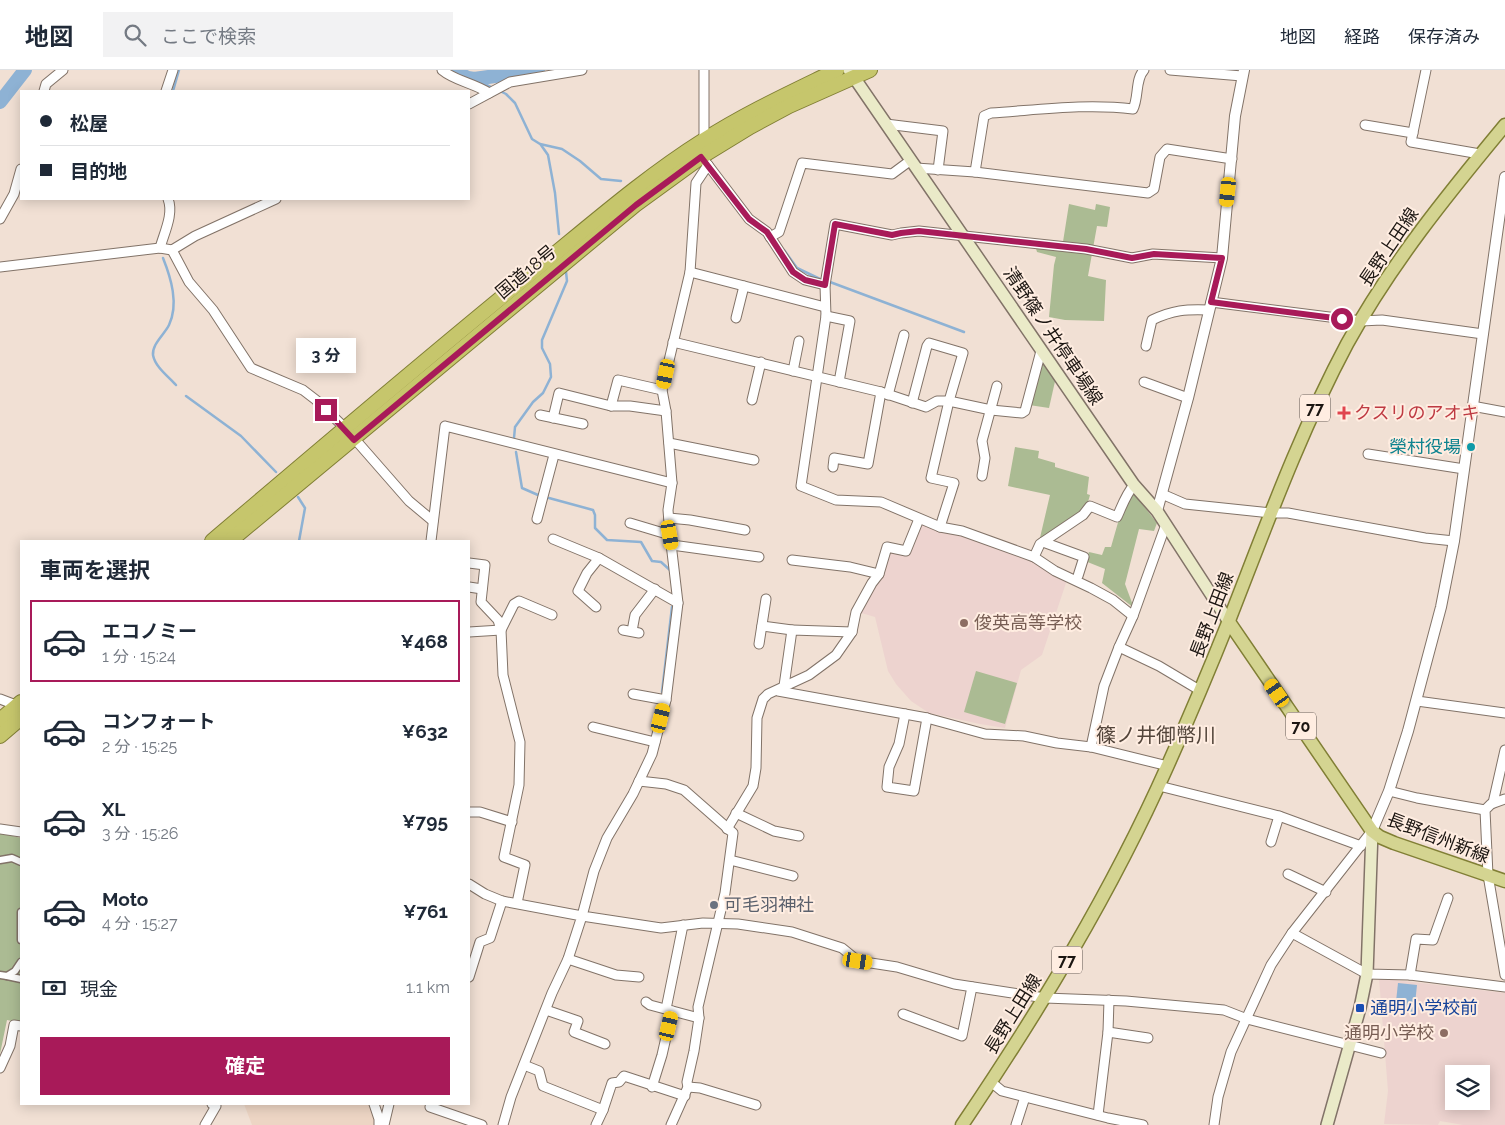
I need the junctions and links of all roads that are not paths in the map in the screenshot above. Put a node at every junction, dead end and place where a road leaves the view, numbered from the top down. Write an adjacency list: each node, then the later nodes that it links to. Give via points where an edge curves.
1 (63, 70): 14 (street, via 46,84)
2 (173, 70): 15 (street)
3 (442, 70): 16 (street)
4 (582, 70): 11 (street)
5 (704, 70): 22 (street)
6 (837, 70): 22 (highway, 国道18号)
7 (870, 70): 12 (highway, 国道18号)
8 (1144, 70): 28 (street, via 1140,74 1133,109 1066,106 984,116)
9 (1170, 70): 13 (street)
10 (1426, 70): 21 (street)
11 (539, 73): 16 (street)
12 (852, 73): 18 (main road, 清野篠ノ井停車場線); 25 (highway, 国道18号, via 789,106)
13 (1243, 73): 24 (street)
14 (44, 90)
15 (166, 90)
16 (495, 90): 17 (street)
17 (470, 103)
18 (886, 124): 26 (main road, 清野篠ノ井停車場線); 27 (street, via 944,131)
19 (1366, 125): 21 (street)
20 (1505, 126): 23 (main road, 長野上田線 / 77)
21 (1413, 133): 23 (street, via 1411,142)
22 (704, 140): 73 (highway, 国道18号, via 628,195 424,361)
23 (1480, 154): 46 (main road, 長野上田線 / 77, via 1423,226)
24 (1232, 159): 28 (street, via 1167,150 1160,157 1154,189 1148,193); 38 (street)
25 (704, 161): 35 (street, via 749,219); 40 (street, via 696,183); 73 (highway, 国道18号, via 636,205)
26 (914, 164): 27 (street); 34 (main road, 清野篠ノ井停車場線); 35 (street, via 892,174 802,163 779,232)
27 (938, 170): 28 (street)
28 (975, 172)
29 (20, 173): 33 (street, via 14,194)
30 (1505, 177): 47 (street)
31 (168, 200): 36 (street, via 169,217)
32 (274, 200): 37 (street)
33 (0, 219)
34 (963, 234): 38 (street, via 1132,258 1154,254); 41 (street, via 919,231 892,235 835,224); 52 (main road, 清野篠ノ井停車場線)
35 (770, 237): 41 (street, via 793,272 805,280)
36 (160, 248): 37 (street); 39 (street)
37 (172, 250): 73 (street, via 189,282 213,310 251,368 303,390)
38 (1222, 258): 43 (street)
39 (0, 267)
40 (690, 272): 42 (street); 50 (street)
41 (825, 285): 44 (street)
42 (744, 286): 44 (street); 45 (street)
43 (1210, 306): 46 (street); 51 (street, via 1185,309 1152,320); 61 (street)
44 (825, 311): 55 (street); 56 (street, via 850,321)
45 (736, 318)
46 (1361, 321): 47 (street, via 1382,320); 85 (main road, 長野上田線 / 77, via 1316,406)
47 (1483, 334): 66 (street)
48 (904, 335): 60 (street)
49 (799, 341): 54 (street)
50 (673, 342): 53 (street); 59 (street)
51 (1146, 346)
52 (1041, 351): 67 (street, via 1025,411); 82 (main road, 清野篠ノ井停車場線)
53 (761, 362): 54 (street); 62 (street)
54 (793, 371): 55 (street)
55 (818, 377): 56 (street); 88 (street, via 801,486 836,500 881,502)
56 (839, 382): 60 (street)
57 (1144, 382): 61 (street)
58 (997, 386): 67 (street)
59 (662, 390): 65 (street, via 618,380); 68 (street)
60 (885, 394): 64 (street); 78 (street, via 868,464 834,458)
61 (1188, 398): 83 (street)
62 (752, 400)
63 (949, 401): 64 (street, via 937,401 926,407); 64 (street, via 963,353 929,343); 67 (street); 91 (street, via 931,478 954,483)
64 (912, 403)
65 (612, 406): 68 (street); 71 (street, via 558,393)
66 (1472, 406): 69 (street); 79 (street)
67 (991, 410): 80 (street, via 982,441)
68 (666, 411): 74 (street)
69 (1505, 412)
70 (540, 415): 71 (street)
71 (553, 418): 72 (street)
72 (583, 424)
73 (350, 434): 89 (street, via 409,501); 95 (highway, 国道18号)
74 (669, 443): 77 (street); 81 (street)
75 (1368, 454): 79 (street)
76 (554, 455): 81 (street); 87 (street); 89 (street, via 445,426)
77 (754, 460)
78 (833, 467)
79 (1464, 469): 99 (street)
80 (982, 476)
81 (672, 484): 86 (street)
82 (1134, 485): 84 (main road, 清野篠ノ井停車場線); 100 (street, via 1118,517 1090,506 1083,515)
83 (1162, 494): 84 (street); 85 (street, via 1185,504)
84 (1157, 511): 92 (main road, 清野篠ノ井停車場線)
85 (1271, 513): 99 (street, via 1288,513); 117 (main road, 長野上田線 / 77)
86 (669, 518): 93 (street); 94 (street)
87 (537, 519)
88 (919, 519): 91 (street); 107 (street, via 906,551 887,547)
89 (433, 521): 97 (street)
90 (630, 523): 94 (street)
91 (940, 527): 102 (street, via 962,531)
92 (1166, 527): 116 (street); 117 (main road, 清野篠ノ井停車場線)
93 (745, 530)
94 (670, 535): 101 (street)
95 (231, 538): 96 (highway, 国道18号)
96 (218, 540)
97 (432, 540)
98 (553, 540): 103 (street)
99 (1454, 541): 131 (street, via 1441,607)
100 (1044, 542): 102 (street); 108 (street, via 1084,558)
101 (672, 545): 104 (street); 113 (street)
102 (1034, 557): 116 (street, via 1113,600)
103 (599, 558): 111 (street); 114 (street, via 578,591)
104 (759, 558)
105 (792, 560): 107 (street)
106 (470, 563): 110 (street, via 485,565)
107 (879, 574): 123 (street, via 856,612)
108 (1078, 576)
109 (470, 587): 110 (street)
110 (482, 589): 119 (street, via 481,602 498,620)
111 (655, 589): 113 (street); 121 (street, via 635,615)
112 (766, 599): 118 (street)
113 (678, 603): 130 (street)
114 (596, 607)
115 (552, 615): 119 (street, via 519,601 514,604)
116 (1133, 616): 125 (street)
117 (1229, 622): 127 (main road, 長野上田線 / 77); 155 (main road, 長野信州新線 / 70)
118 (762, 626): 120 (street); 124 (street)
119 (501, 630): 122 (street); 152 (street, via 503,675 520,742 519,785)
120 (792, 630): 123 (street); 126 (street)
121 (631, 631)
122 (470, 632)
123 (852, 632): 126 (street, via 832,659)
124 (759, 644)
125 (1119, 647): 127 (street); 140 (street, via 1104,686)
126 (781, 689): 134 (street); 150 (street, via 763,699 757,718 753,786)
127 (1201, 691): 142 (main road, 長野上田線 / 77)
128 (633, 694): 130 (street)
129 (0, 699): 132 (street)
130 (666, 700): 139 (street)
131 (1416, 701): 133 (street); 145 (street)
132 (20, 708): 136 (highway); 138 (highway)
133 (1505, 713)
134 (905, 714): 135 (street); 135 (street, via 899,744 889,767 887,787 914,791)
135 (927, 718): 140 (street, via 985,734 1024,736)
136 (0, 720)
137 (593, 727): 139 (street)
138 (0, 736)
139 (655, 742): 143 (street)
140 (1091, 747): 142 (street)
141 (1505, 750): 147 (street)
142 (1168, 766): 144 (main road, 長野上田線 / 77)
143 (639, 781): 154 (street, via 684,790); 172 (street, via 607,838)
144 (1159, 786): 151 (street); 187 (main road, 長野上田線 / 77, via 1101,900)
145 (1389, 791): 148 (street); 155 (street)
146 (1505, 799): 147 (street)
147 (1493, 803): 148 (street)
148 (1486, 810): 164 (street)
149 (470, 812): 152 (street)
150 (736, 812): 154 (street); 157 (street, via 774,831)
151 (1279, 816): 158 (street); 159 (street)
152 (512, 822): 171 (street, via 504,856 525,865)
153 (0, 829): 156 (street)
154 (727, 829): 161 (street, via 733,833)
155 (1372, 831): 159 (street); 164 (main road, 長野信州新線 / 70, via 1394,843); 179 (main road)
156 (20, 832)
157 (800, 836)
158 (1271, 842)
159 (1361, 846): 168 (street)
160 (0, 860): 162 (street, via 12,858)
161 (730, 860): 165 (street); 173 (street)
162 (20, 862)
163 (1288, 874): 168 (street)
164 (1488, 875): 166 (main road, 長野信州新線 / 70); 182 (street)
165 (792, 876)
166 (1505, 882)
167 (470, 885): 170 (street)
168 (1326, 892): 175 (street)
169 (1448, 898): 181 (street, via 1433,940 1416,939)
170 (502, 901): 171 (street); 178 (street, via 490,938 480,942)
171 (517, 903): 172 (street)
172 (582, 916): 174 (street, via 661,928); 176 (street)
173 (718, 923): 174 (street); 185 (street, via 792,932 842,948 858,961 897,967); 193 (street, via 698,1007)
174 (683, 925): 191 (street)
175 (1292, 933): 179 (street); 194 (street, via 1271,966)
176 (568, 959): 183 (street, via 616,975); 190 (street)
177 (20, 963): 180 (street, via 14,971)
178 (470, 974)
179 (1367, 974): 181 (street); 199 (main road)
180 (3, 975): 184 (street)
181 (1410, 975): 186 (street)
182 (1505, 975)
183 (639, 977)
184 (20, 979)
185 (972, 987): 187 (street); 192 (street, via 962,1036)
186 (1505, 987)
187 (1045, 998): 188 (street); 203 (main road, 長野上田線 / 77)
188 (1109, 1000): 194 (street, via 1224,1010); 196 (street)
189 (646, 1002): 191 (street)
190 (546, 1010): 198 (street, via 578,1021 574,1032); 201 (street)
191 (669, 1010): 193 (street); 204 (street, via 662,1055)
192 (903, 1014)
193 (699, 1018): 205 (street)
194 (1247, 1019): 199 (street); 225 (street, via 1228,1061)
195 (20, 1026): 202 (street, via 14,1025 10,1046)
196 (1108, 1032): 197 (street); 213 (street)
197 (1148, 1038)
198 (604, 1044)
199 (1349, 1046): 200 (street); 226 (main road)
200 (1381, 1053)
201 (524, 1065): 212 (street, via 539,1072 543,1086); 219 (street)
202 (0, 1068)
203 (991, 1082): 206 (street, via 1002,1092); 222 (main road, 長野上田線 / 77)
204 (652, 1086): 205 (street); 212 (street, via 624,1076 620,1082 612,1083)
205 (686, 1092): 211 (street, via 700,1088); 221 (street)
206 (1025, 1097): 213 (street); 223 (street)
207 (214, 1105): 215 (street)
208 (374, 1105): 216 (street)
209 (389, 1105): 217 (street)
210 (431, 1105): 218 (street)
211 (756, 1105)
212 (603, 1110): 220 (street)
213 (1098, 1115): 214 (street)
214 (1108, 1122): 224 (street)
215 (205, 1125)
216 (379, 1125)
217 (384, 1125)
218 (482, 1125)
219 (502, 1125)
220 (596, 1125)
221 (671, 1125)
222 (962, 1125)
223 (1016, 1125)
224 (1143, 1125)
225 (1214, 1125)
226 (1327, 1125)

